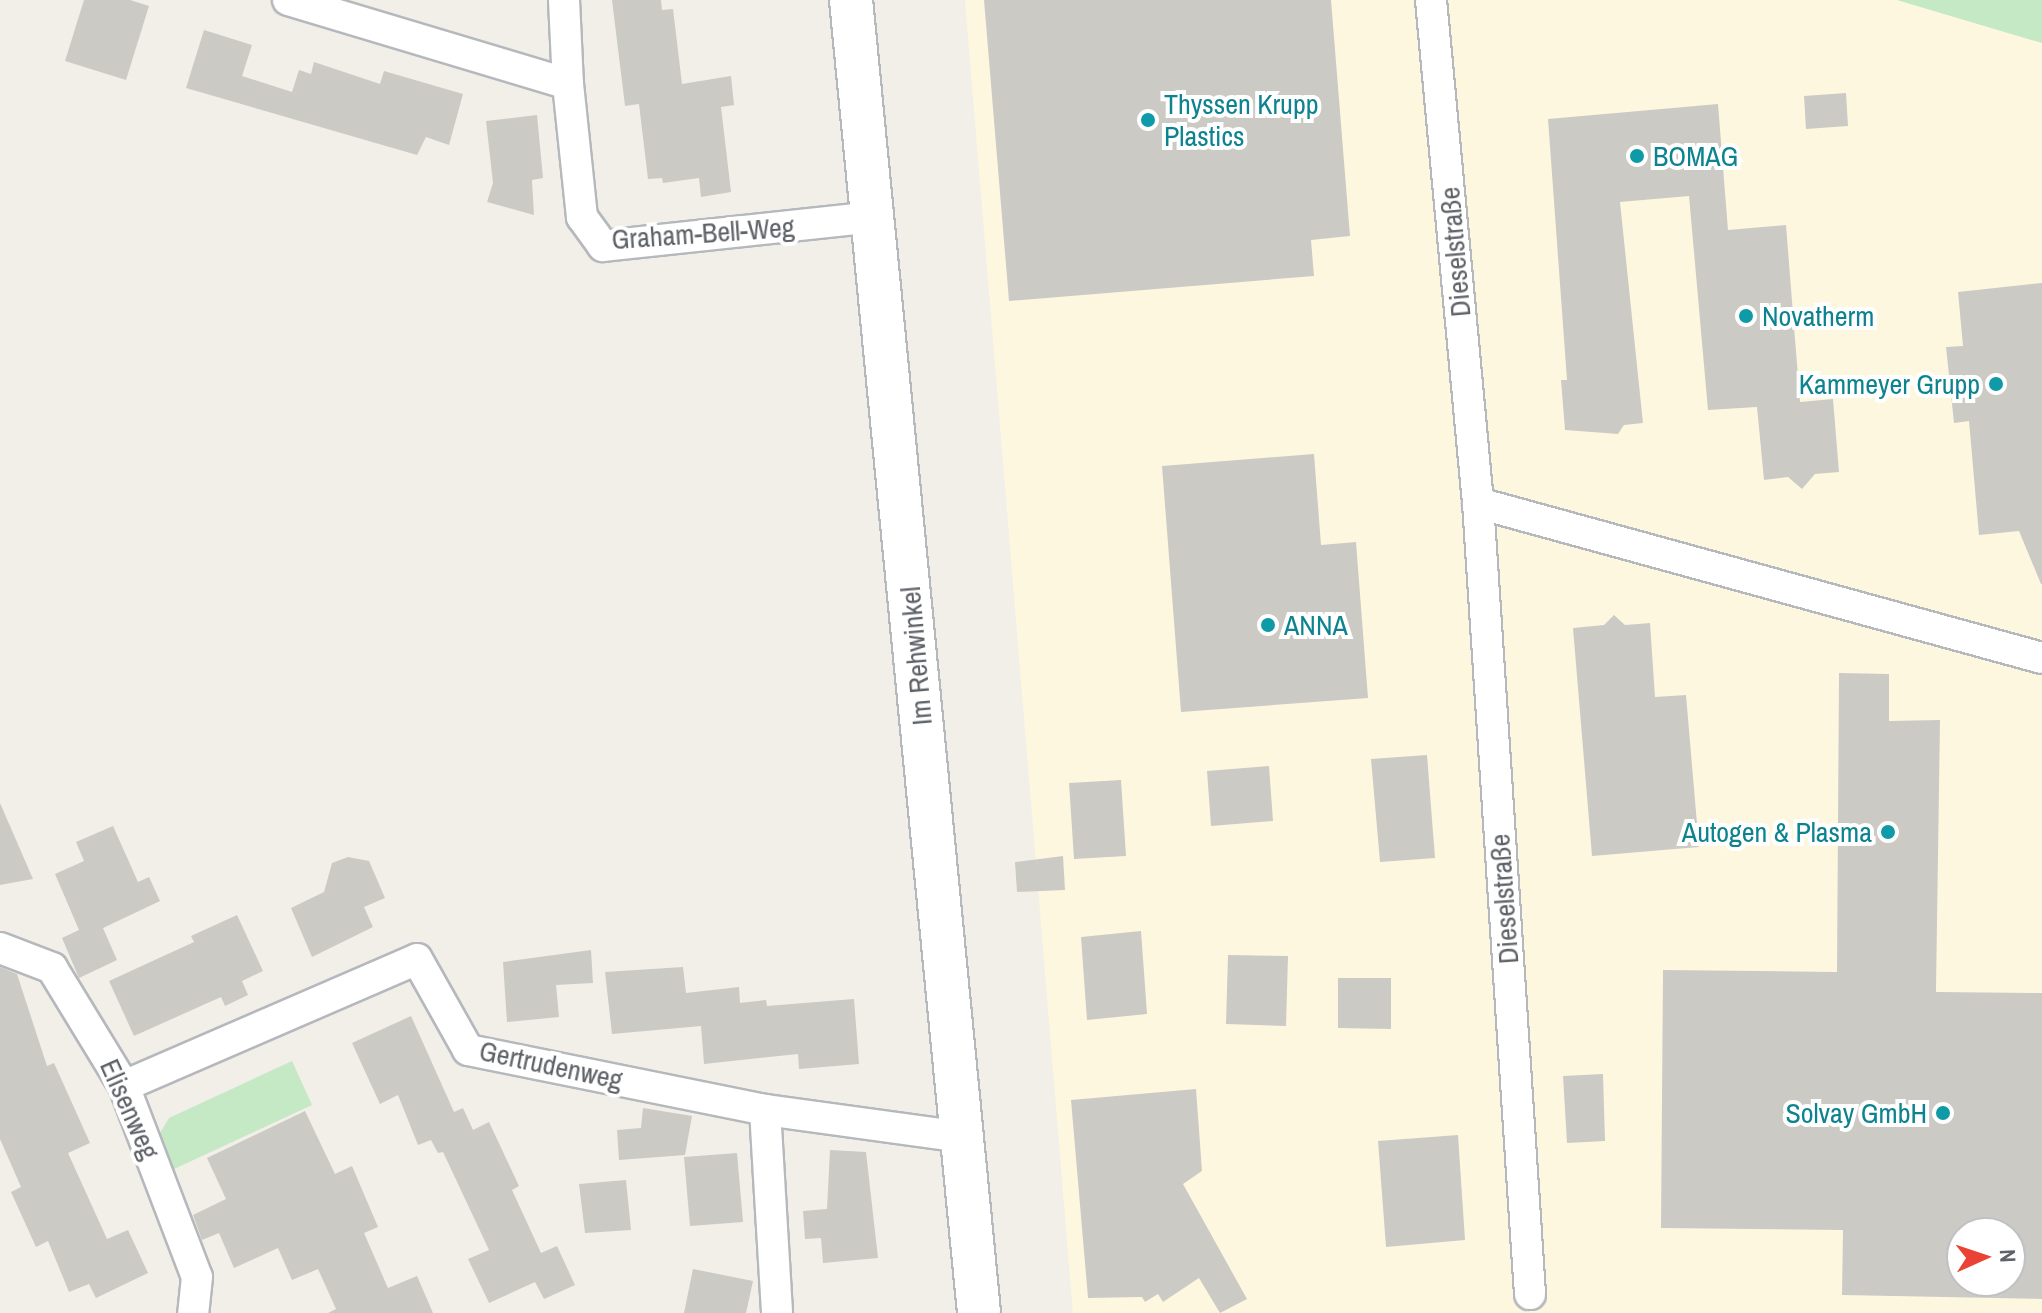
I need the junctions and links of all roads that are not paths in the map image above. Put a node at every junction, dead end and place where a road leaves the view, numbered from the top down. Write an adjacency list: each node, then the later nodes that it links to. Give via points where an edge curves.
1 (288, 0): 5 (street)
2 (564, 0): 5 (street, Graham-Bell-Weg)
3 (851, 0): 6 (street, Im Rehwinkel)
4 (1431, 0): 7 (street, Dieselstraße)
5 (568, 84): 6 (street, Graham-Bell-Weg, via 582,217 603,246)
6 (873, 217): 12 (street, Im Rehwinkel)
7 (1478, 503): 8 (street); 13 (street, Dieselstraße)
8 (2042, 658)
9 (0, 948): 10 (street, Elisenweg, via 52,968)
10 (124, 1086): 11 (street, Gertrudenweg, via 417,959 468,1050); 14 (street, Elisenweg, via 197,1277)
11 (765, 1110): 12 (street, Gertrudenweg); 15 (street)
12 (961, 1137): 16 (street, Im Rehwinkel)
13 (1530, 1294)
14 (193, 1313)
15 (777, 1313)
16 (979, 1313)

